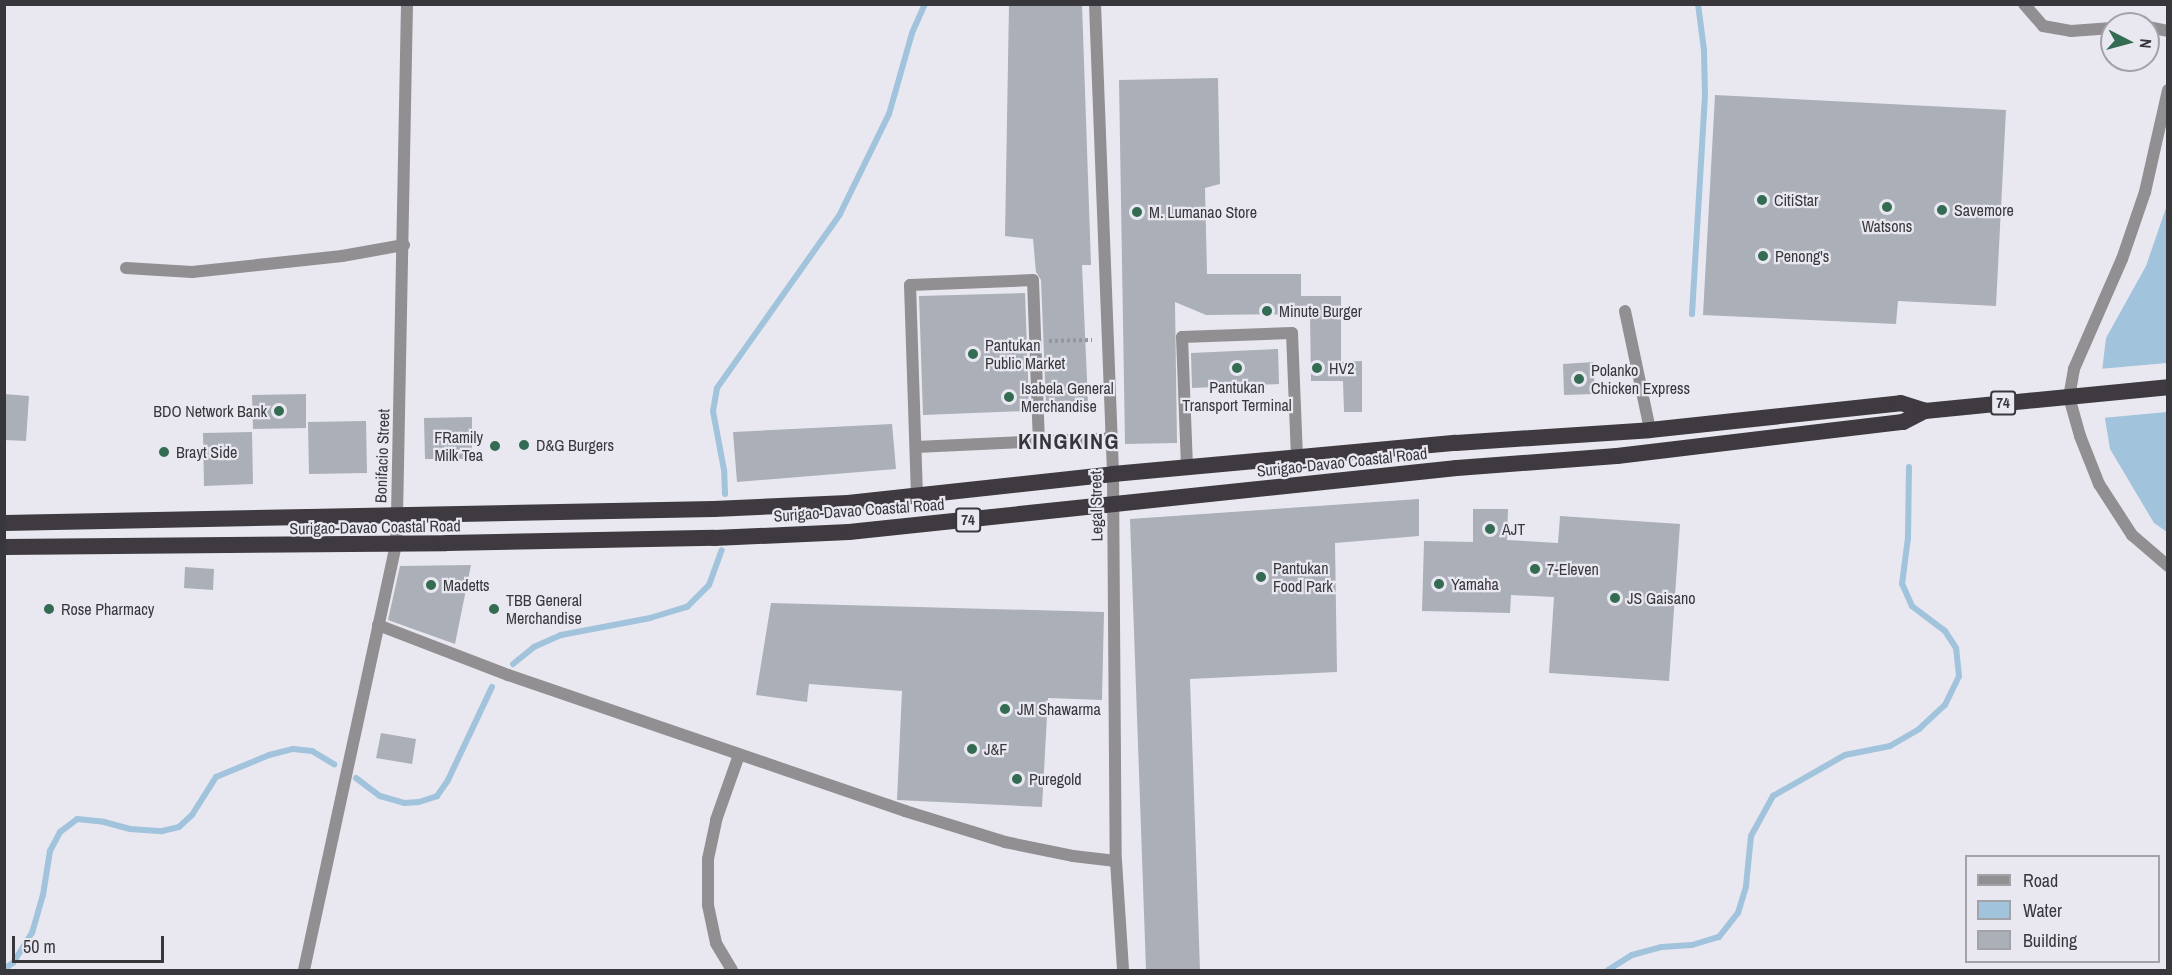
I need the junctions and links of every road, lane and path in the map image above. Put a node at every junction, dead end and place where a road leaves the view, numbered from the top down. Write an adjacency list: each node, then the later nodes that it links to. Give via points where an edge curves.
1 (407, 4): 6 (street, Bonifacio Street)
2 (1095, 4): 9 (street, Legal Street)
3 (2024, 4): 4 (street, via 2043,26 2071,31)
4 (2100, 29)
5 (2168, 90): 12 (street, via 2145,192 2122,259 2074,369)
6 (404, 245): 7 (street, via 342,256 192,272); 28 (street, Bonifacio Street)
7 (126, 268)
8 (1625, 311): 14 (street)
9 (1108, 339): 10 (path); 16 (street, Legal Street)
10 (1036, 342): 17 (street); 19 (street, via 1033,280 910,285)
11 (2168, 387): 12 (highway, Surigao-Davao Coastal Road / 74)
12 (2076, 396): 13 (highway, Surigao-Davao Coastal Road / 74); 35 (street, via 2080,436 2099,484 2132,535)
13 (1925, 411): 14 (highway, Surigao-Davao Coastal Road / 74, via 1901,403); 20 (highway, Surigao-Davao Coastal Road / 74, via 1903,422)
14 (1650, 430): 15 (highway, Surigao-Davao Coastal Road / 74)
15 (1616, 432): 18 (highway, Surigao-Davao Coastal Road / 74); 20 (highway)
16 (1111, 438): 17 (street); 24 (street, Legal Street)
17 (1039, 442): 19 (street)
18 (1456, 443): 21 (highway, Surigao-Davao Coastal Road / 74); 23 (highway)
19 (916, 447): 25 (street)
20 (1617, 456): 23 (highway, Surigao-Davao Coastal Road / 74)
21 (1297, 458): 22 (highway, Surigao-Davao Coastal Road / 74); 22 (street, via 1292,333 1182,338)
22 (1187, 467): 24 (highway, Surigao-Davao Coastal Road / 74)
23 (1457, 468): 26 (highway, Surigao-Davao Coastal Road / 74)
24 (1113, 474): 25 (highway, Surigao-Davao Coastal Road / 74); 26 (street, Legal Street)
25 (917, 496): 27 (highway, Surigao-Davao Coastal Road / 74)
26 (1113, 504): 31 (highway, Surigao-Davao Coastal Road / 74, via 849,532); 38 (street, Legal Street)
27 (714, 509): 28 (highway, Surigao-Davao Coastal Road / 74); 31 (highway)
28 (397, 516): 29 (highway, Surigao-Davao Coastal Road / 74); 32 (street, Bonifacio Street)
29 (192, 520): 30 (highway, Surigao-Davao Coastal Road / 74); 34 (highway)
30 (4, 523)
31 (714, 538): 32 (highway, Surigao-Davao Coastal Road / 74)
32 (396, 544): 34 (highway, Surigao-Davao Coastal Road / 74); 36 (street, Bonifacio Street)
33 (4, 548): 34 (highway, Surigao-Davao Coastal Road / 74)
34 (192, 548)
35 (2168, 566)
36 (378, 625): 37 (street); 39 (street, Bonifacio Street)
37 (739, 755): 38 (street, via 1005,842); 40 (street, via 716,820 708,860 708,905 716,943)
38 (1116, 861): 41 (street, Legal Street)
39 (304, 970)
40 (732, 970)
41 (1123, 970)

